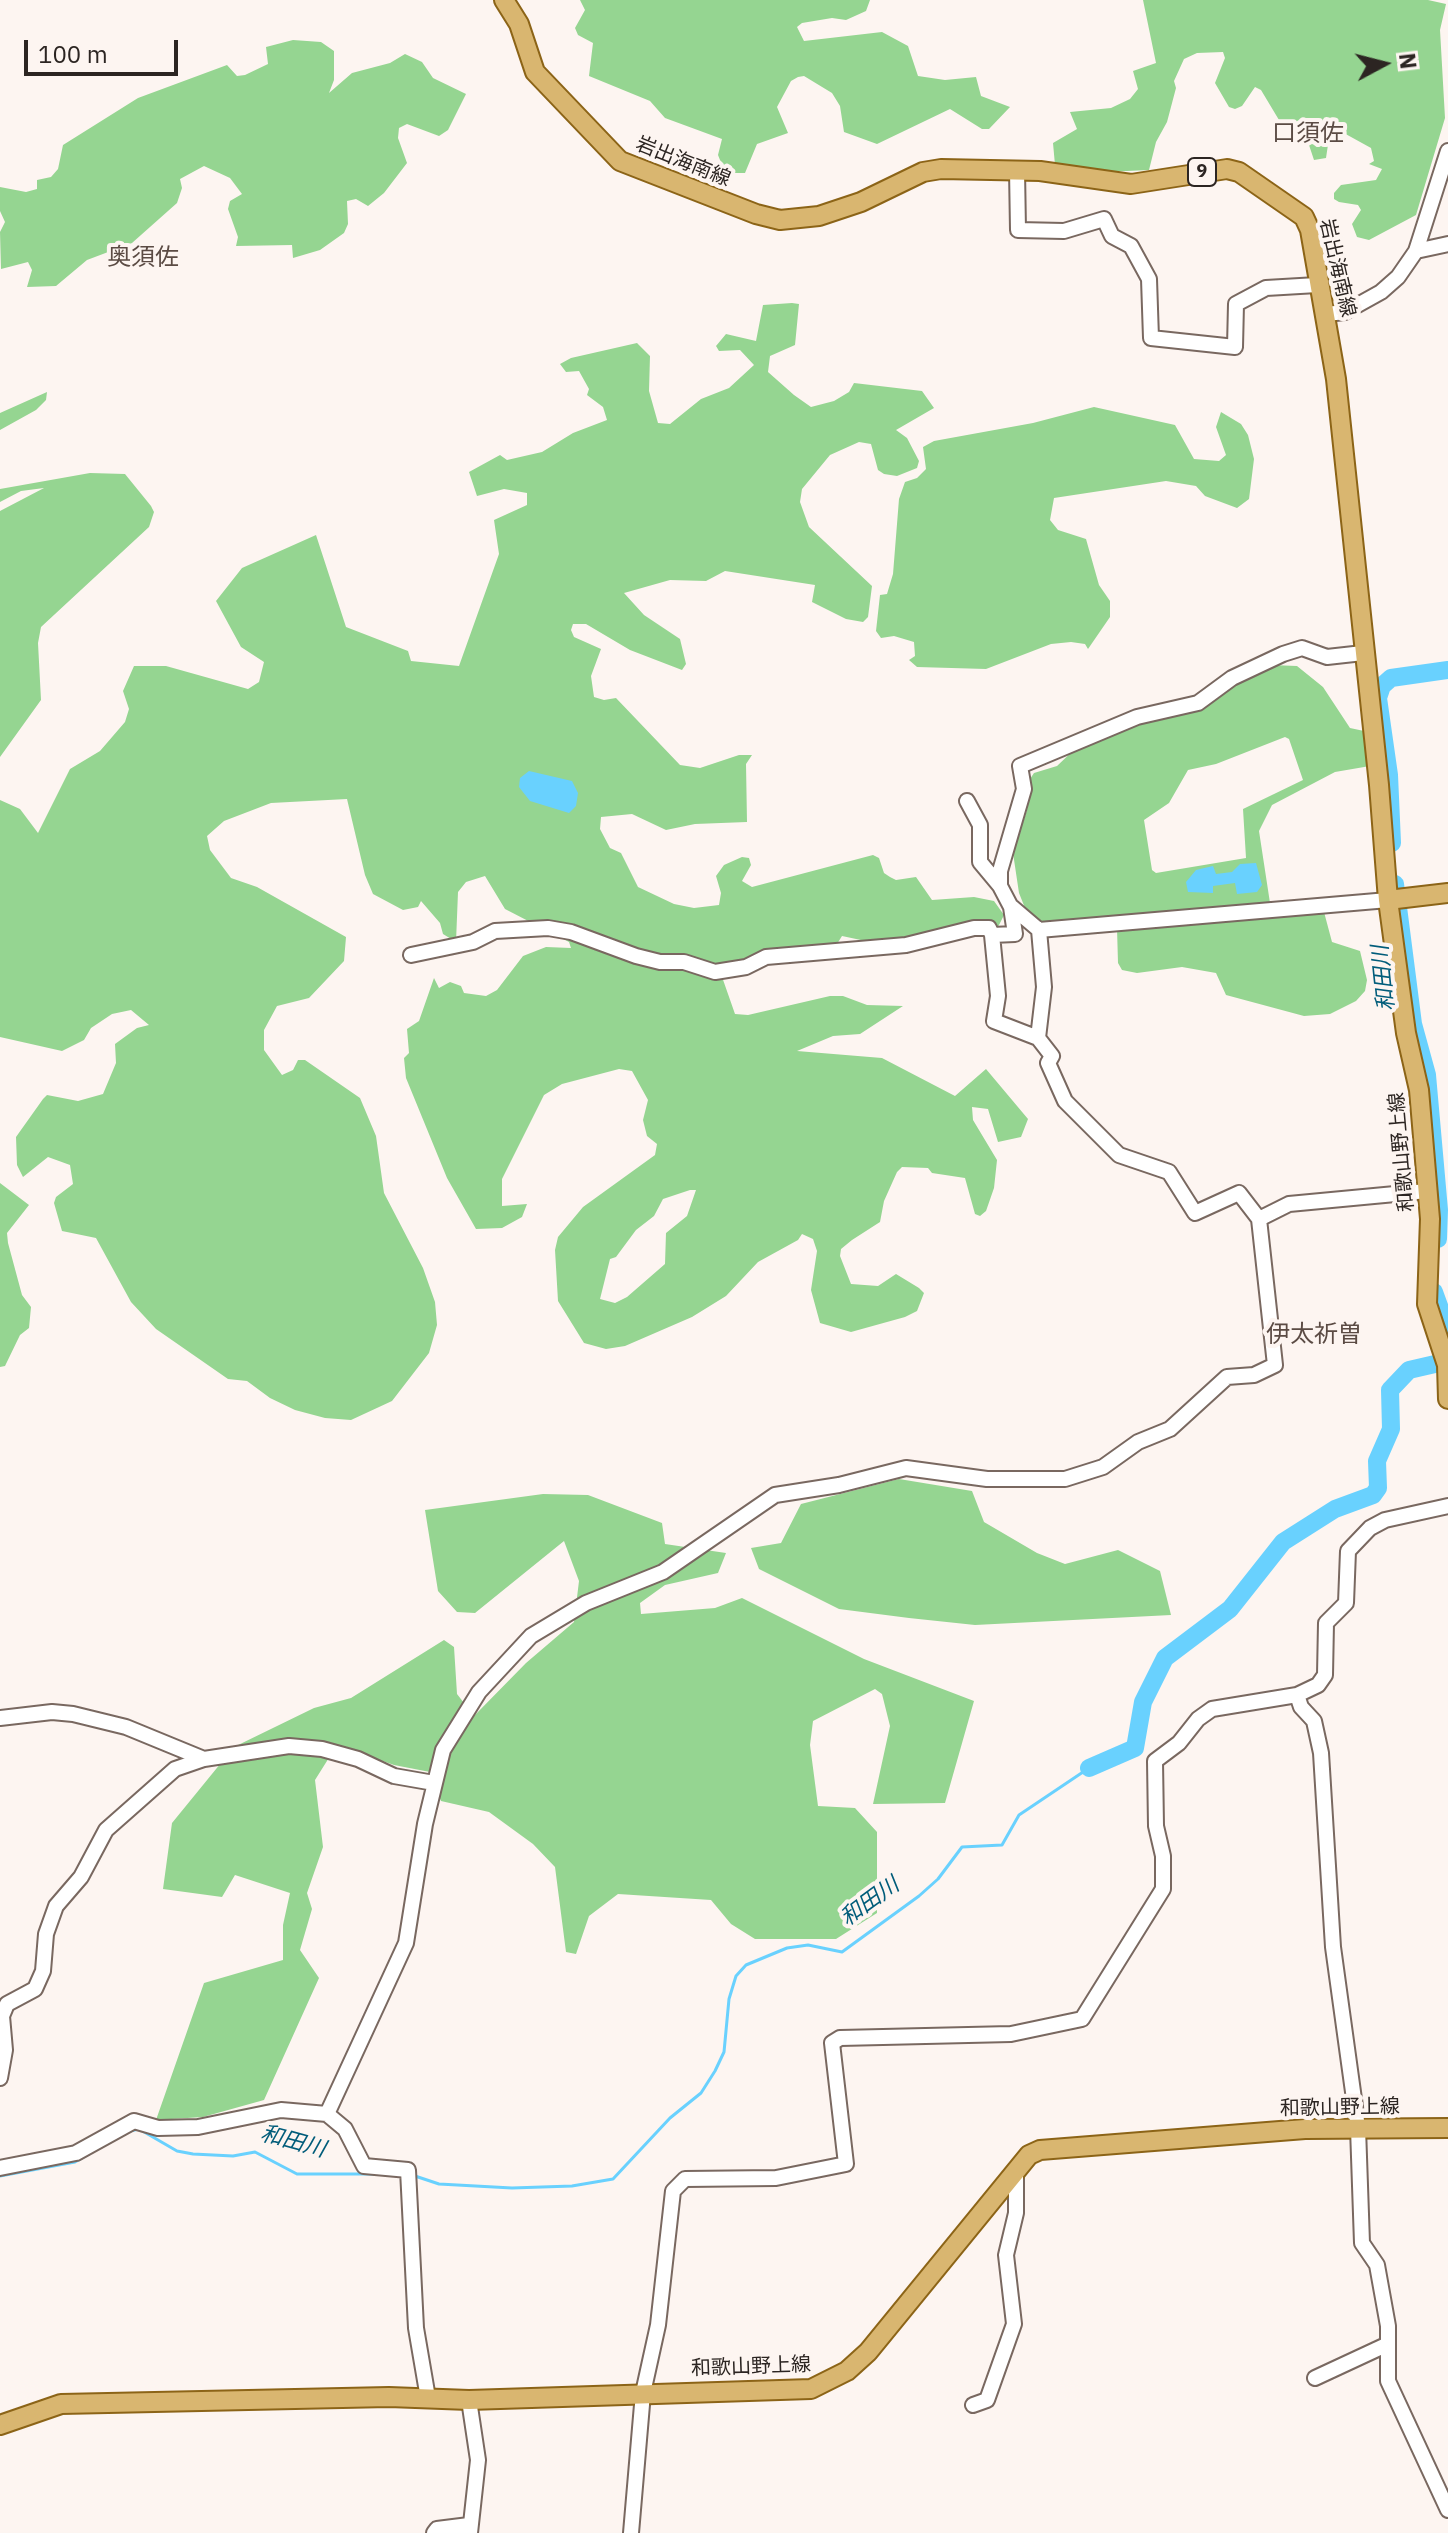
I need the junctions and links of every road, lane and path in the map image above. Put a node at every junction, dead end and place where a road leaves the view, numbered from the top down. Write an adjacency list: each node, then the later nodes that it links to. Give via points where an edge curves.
1 (504, 0): 3 (main road, 岩出海南線 / 9, via 519,24 535,72 620,161 756,214 780,220 819,216 932,170)
2 (1448, 151): 5 (street)
3 (1017, 170): 6 (main road, 岩出海南線 / 9, via 1131,184 1219,170 1239,172 1304,217); 6 (street, via 1018,230 1064,231 1104,219 1112,236 1131,246 1149,279 1151,338 1235,347 1236,304 1266,288)
4 (1448, 244): 5 (street)
5 (1416, 251): 7 (street, via 1381,292 1345,312)
6 (1317, 285): 7 (main road, 岩出海南線 / 9)
7 (1326, 314): 8 (main road, 岩出海南線 / 9)
8 (1363, 653): 10 (street, via 1327,657 1302,648 1283,654 1232,678 1198,703 1123,722 1020,766 1024,789); 12 (main road, 岩出海南線 / 9)
9 (967, 801): 10 (street, via 980,825 980,862)
10 (1000, 886): 13 (street)
11 (1448, 893): 12 (main road)
12 (1395, 899): 14 (street); 18 (main road, 和歌山野上線)
13 (1011, 907): 14 (street); 15 (street, via 1015,934)
14 (1039, 930): 17 (street, via 1044,987)
15 (992, 935): 16 (street, via 989,928 974,928 906,945 766,957 715,972 636,956 548,928 495,931 473,942); 17 (street, via 998,996 994,1021)
16 (411, 955)
17 (1038, 1038): 19 (street, via 1052,1056 1048,1063 1065,1101 1119,1155 1169,1172 1195,1213 1239,1193)
18 (1427, 1191): 19 (street, via 1289,1204); 20 (main road, 和歌山野上線, via 1427,1304)
19 (1259, 1219): 26 (street, via 1275,1365 1254,1375 1227,1377 1170,1429 1138,1442 1103,1467 1065,1479 987,1479 906,1468 775,1495 663,1572 586,1603 531,1636 479,1692 443,1750)
20 (1447, 1362): 21 (main road, 和歌山野上線)
21 (1448, 1399)
22 (1448, 1506): 23 (street, via 1385,1520 1348,1551 1346,1603 1326,1623 1325,1675 1318,1685)
23 (1297, 1695): 29 (street, via 1314,1721 1321,1753 1333,1947); 35 (street, via 1212,1709 1155,1761 1163,1889 1082,2019 1011,2034 840,2038 832,2043 846,2164 776,2178 685,2179 673,2191 658,2325)
24 (0, 1718): 25 (street, via 73,1714 126,1727)
25 (204, 1759): 26 (street, via 289,1746 322,1749 394,1776); 27 (street, via 175,1769 106,1830 81,1877 56,1906 35,1989 7,2004 2,2016 5,2050)
26 (434, 1783): 28 (street, via 406,1943)
27 (0, 2078)
28 (327, 2114): 31 (street, via 281,2110 198,2127 158,2128 134,2121 76,2153); 36 (street, via 345,2129 364,2166 408,2170 416,2328)
29 (1358, 2128): 30 (main road, 和歌山野上線); 32 (main road, 和歌山野上線, via 1040,2150 1022,2160); 33 (street, via 1362,2243 1377,2265 1388,2326)
30 (1448, 2128)
31 (0, 2168)
32 (1016, 2171): 35 (main road, 和歌山野上線, via 868,2352 825,2386); 38 (street, via 1016,2213 1006,2255 1014,2324 987,2400)
33 (1386, 2345): 34 (street); 40 (street, via 1388,2381)
34 (1315, 2378)
35 (643, 2393): 37 (main road, 和歌山野上線); 43 (street)
36 (428, 2398): 37 (main road, 和歌山野上線); 39 (main road, 和歌山野上線, via 61,2404)
37 (469, 2400): 41 (street, via 478,2460)
38 (973, 2405)
39 (0, 2425)
40 (1448, 2510)
41 (470, 2529): 42 (street)
42 (434, 2533)
43 (631, 2533)

